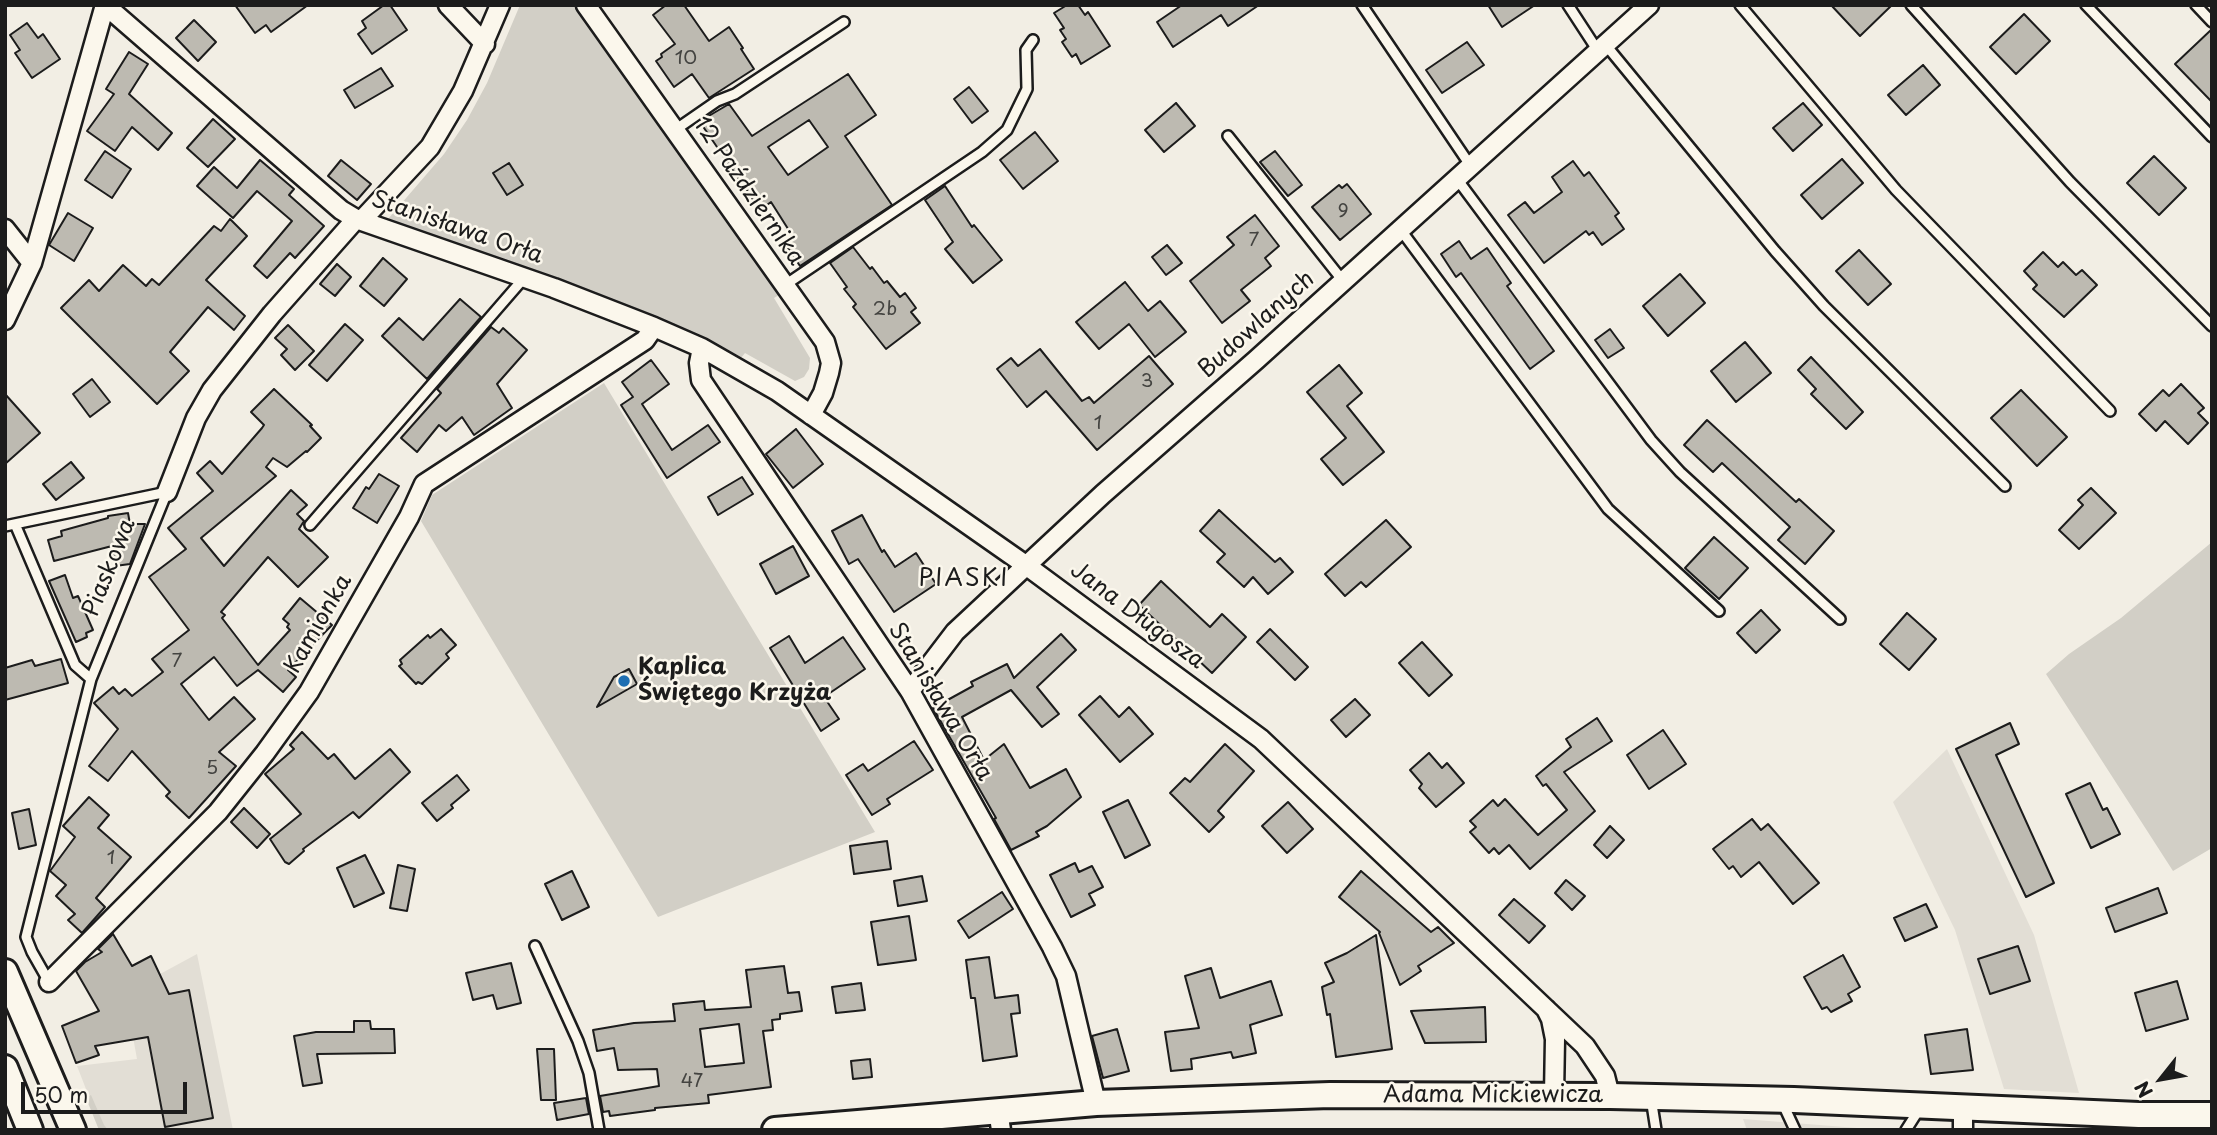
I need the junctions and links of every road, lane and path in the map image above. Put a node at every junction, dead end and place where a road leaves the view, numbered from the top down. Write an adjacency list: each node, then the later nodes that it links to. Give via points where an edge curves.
1 (105, 5): 22 (street, Stanisława Orła); 25 (street)
2 (448, 5): 15 (street)
3 (500, 5): 15 (street, Piaskowa)
4 (586, 5): 17 (street, 12 Października)
5 (1362, 5): 20 (lane)
6 (1568, 5): 16 (lane)
7 (1649, 5): 16 (street, Budowlanych)
8 (1740, 5): 33 (lane, via 1896,190)
9 (1911, 5): 30 (lane, via 2070,182)
10 (2086, 5): 19 (lane)
11 (2196, 5): 13 (lane)
12 (844, 22): 17 (lane)
13 (2212, 22)
14 (1033, 40): 28 (lane, via 1026,50 1027,89 1007,130 982,152)
15 (485, 44): 22 (street, Piaskowa, via 430,147)
16 (1602, 48): 20 (street, Budowlanych); 35 (lane, via 1824,306)
17 (675, 130): 28 (street, 12 Października)
18 (1228, 136): 27 (lane)
19 (2212, 137)
20 (1470, 165): 21 (street, Budowlanych)
21 (1456, 178): 24 (street, Budowlanych); 41 (lane, via 1651,440)
22 (358, 220): 26 (street, Stanisława Orła); 36 (street, Piaskowa, via 272,314 212,390)
23 (5, 229): 25 (street)
24 (1400, 229): 27 (street, Budowlanych); 40 (lane, via 1608,509)
25 (32, 263): 29 (street)
26 (524, 278): 31 (street, Stanisława Orła); 38 (lane)
27 (1343, 281): 39 (street, Budowlanych)
28 (785, 285): 34 (street, 12 Października, via 829,352 830,373)
29 (5, 320)
30 (2212, 326)
31 (654, 327): 32 (street, Jana Długosza); 46 (street, Kamionka, via 645,340 424,484 309,692 265,753 218,812)
32 (702, 348): 34 (street, Jana Długosza, via 751,374); 43 (street, Stanisława Orła, via 701,380)
33 (2109, 411)
34 (811, 415): 39 (street, Jana Długosza)
35 (2005, 486)
36 (167, 492): 37 (lane); 42 (lane, Piaskowa)
37 (10, 525): 42 (lane, via 75,665)
38 (310, 525)
39 (1027, 566): 43 (street, Budowlanych, via 955,632); 47 (street, Jana Długosza, via 1261,739)
40 (1718, 611)
41 (1840, 619)
42 (91, 679): 46 (lane, Piaskowa, via 26,937)
43 (910, 691): 53 (street, Stanisława Orła, via 1066,976)
44 (535, 946): 60 (lane, via 578,1041)
45 (5, 972): 59 (street)
46 (49, 982)
47 (1545, 1006): 49 (street, via 1555,1039); 50 (street, Jana Długosza, via 1585,1046 1605,1076)
48 (5, 1068): 58 (street)
49 (1554, 1096): 50 (street, Adama Mickiewicza); 53 (street, Adama Mickiewicza, via 1317,1096)
50 (1610, 1096): 51 (street, Adama Mickiewicza)
51 (1651, 1097): 52 (street, Adama Mickiewicza); 62 (lane)
52 (1781, 1100): 54 (street, Adama Mickiewicza); 63 (lane)
53 (1096, 1103): 57 (street, Adama Mickiewicza)
54 (1921, 1106): 56 (street, Adama Mickiewicza); 64 (lane)
55 (2212, 1115): 56 (street, Adama Mickiewicza)
56 (1963, 1119)
57 (1000, 1120): 61 (street, Adama Mickiewicza)
58 (30, 1130)
59 (74, 1130)
60 (599, 1130)
61 (775, 1130)
62 (1656, 1130)
63 (1795, 1130)
64 (1906, 1130)

